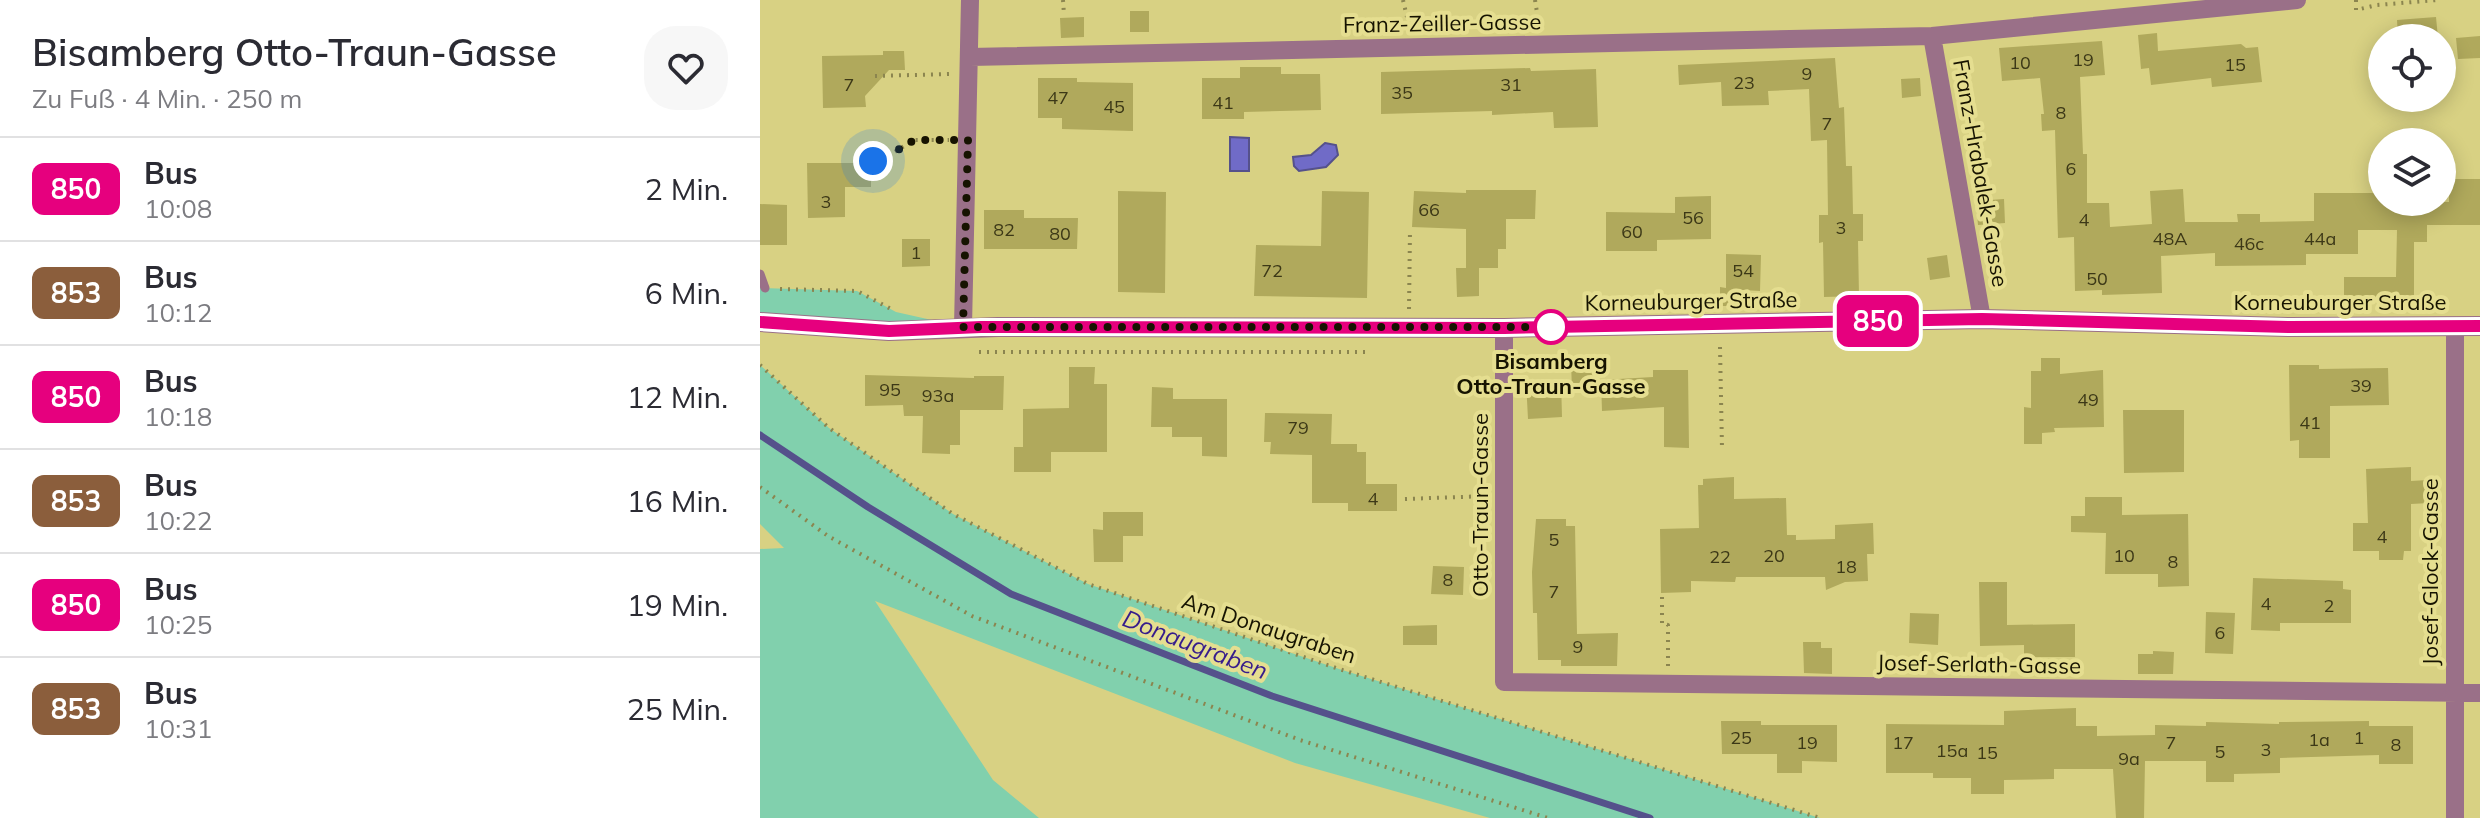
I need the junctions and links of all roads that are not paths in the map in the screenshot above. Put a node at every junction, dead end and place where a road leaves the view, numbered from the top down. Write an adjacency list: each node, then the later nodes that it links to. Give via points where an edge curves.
1 (970, 0): 4 (street)
2 (2297, 0): 3 (street, Franz-Zeiller-Gasse)
3 (1932, 36): 4 (street, Franz-Zeiller-Gasse); 7 (street, Franz-Hrabalek-Gasse)
4 (969, 65): 11 (street)
5 (760, 274): 6 (lane)
6 (765, 288)
7 (1982, 319): 9 (street, Korneuburger Straße); 12 (street, Korneuburger Straße)
8 (760, 322): 11 (street, Korneuburger Straße, via 889,331)
9 (2455, 326): 10 (street, Korneuburger Straße); 15 (street, Josef-Glock-Gasse)
10 (2480, 326)
11 (963, 327): 12 (street, Korneuburger Straße)
12 (1504, 328): 13 (street, Otto-Traun-Gasse)
13 (1504, 682): 15 (street, Josef-Serlath-Gasse)
14 (2480, 693): 15 (street, Josef-Serlath-Gasse)
15 (2454, 694): 16 (street, Josef-Glock-Gasse)
16 (2455, 818)

